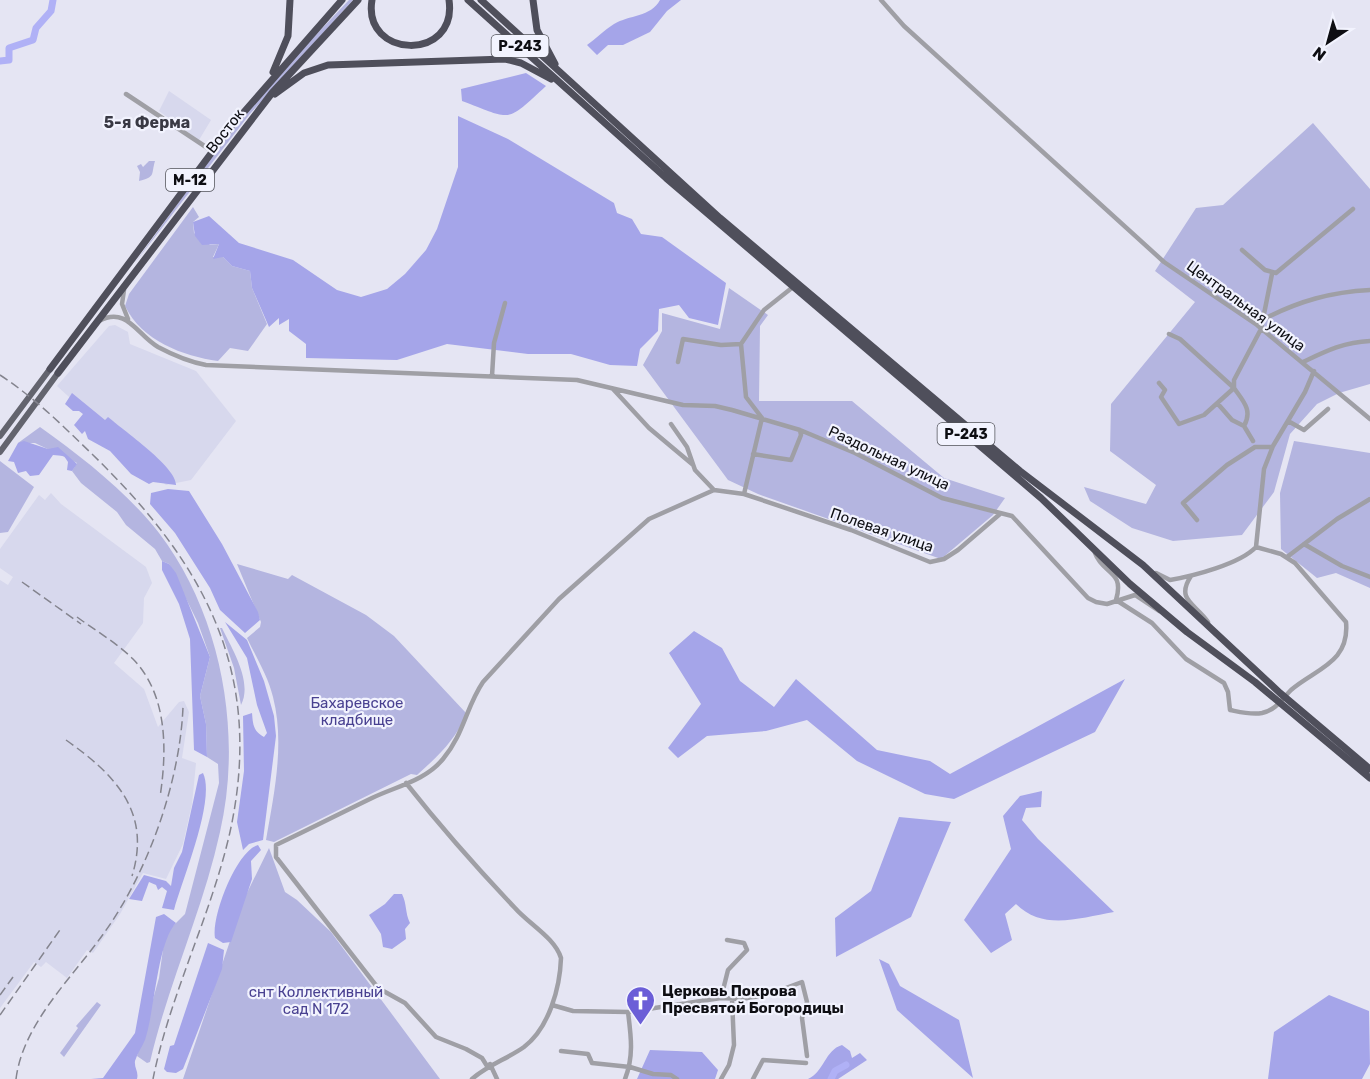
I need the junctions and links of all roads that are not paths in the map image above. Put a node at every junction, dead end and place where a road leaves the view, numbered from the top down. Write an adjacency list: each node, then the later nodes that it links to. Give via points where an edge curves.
1 (290, 0): 11 (highway, via 285,45)
2 (342, 0): 11 (highway, Восток / М-12)
3 (358, 0): 14 (highway, Восток / М-12)
4 (372, 0): 5 (highway, via 373,20 383,34 397,44 415,46 434,39 444,28)
5 (449, 0)
6 (468, 0): 12 (highway, Р-243)
7 (481, 0): 10 (highway, Р-243)
8 (533, 0): 10 (highway, via 540,38)
9 (881, 0): 26 (street, Центральная улица, via 904,26 1164,262)
10 (565, 78): 62 (highway, Р-243, via 720,218 1039,488)
11 (262, 89): 15 (highway, Восток / М-12)
12 (572, 93): 14 (highway, via 521,63 480,58 328,65 304,73); 20 (highway, Р-243)
13 (126, 94): 15 (street)
14 (266, 101): 19 (highway, Восток / М-12)
15 (212, 151): 32 (highway, Восток / М-12)
16 (1353, 209): 18 (street)
17 (1242, 250): 18 (street)
18 (1272, 274): 23 (street)
19 (126, 286): 24 (street, via 122,304); 25 (highway, Восток / М-12)
20 (793, 287): 29 (street, via 764,310); 60 (highway, Р-243, via 1041,498)
21 (1370, 290): 23 (street, via 1308,299)
22 (505, 303): 35 (street, via 494,343)
23 (1264, 319): 26 (street)
24 (129, 321): 25 (street, via 112,316); 35 (street, Раздольная улица, via 155,345 206,365)
25 (97, 322): 34 (highway, Восток / М-12)
26 (1261, 328): 31 (street, Центральная улица); 38 (street, via 1234,380)
27 (1169, 333): 38 (street)
28 (1370, 341): 31 (street, via 1335,346)
29 (741, 344): 30 (street, via 683,339); 41 (street, via 746,397)
30 (678, 362)
31 (1303, 362): 33 (street, Центральная улица)
32 (50, 369): 47 (main road)
33 (1314, 371): 42 (street, Центральная улица); 43 (street)
34 (58, 373): 50 (main road)
35 (492, 376): 37 (street, Раздольная улица, via 577,380)
36 (1159, 383): 39 (street, via 1165,390 1161,397 1179,424 1204,415)
37 (611, 387): 41 (street, Раздольная улица, via 683,405 715,406); 52 (street, via 649,428)
38 (1234, 388): 39 (street); 45 (street, via 1247,406 1249,417)
39 (1218, 404): 45 (street, via 1232,420)
40 (1328, 409): 43 (street, via 1304,430)
41 (762, 418): 46 (street, Раздольная улица); 51 (street)
42 (1370, 419)
43 (1288, 420): 49 (street)
44 (671, 424): 52 (street, via 687,447)
45 (1244, 426): 48 (street)
46 (800, 430): 51 (street, via 791,460); 56 (street, Раздольная улица, via 879,463 942,498)
47 (0, 436)
48 (1253, 441)
49 (1272, 447): 57 (street, via 1255,447 1227,465 1184,503); 59 (street, via 1260,492)
50 (0, 452)
51 (753, 454): 54 (street)
52 (692, 464): 53 (street)
53 (714, 490): 54 (street, Полевая улица); 72 (street, via 657,514 559,599 483,681 473,696 462,730 444,758 430,773)
54 (744, 494): 56 (street, Полевая улица, via 930,562 958,550)
55 (1370, 498): 58 (street)
56 (998, 513): 65 (street, Раздольная улица, via 1012,516 1023,526 1088,598 1107,604)
57 (1197, 520)
58 (1304, 544): 61 (street); 64 (street)
59 (1256, 547): 61 (street); 63 (street, via 1244,558)
60 (1095, 553): 65 (street, via 1117,577); 66 (highway, Р-243)
61 (1287, 557): 65 (street, via 1346,622 1347,633 1333,662 1263,713 1230,710 1224,683 1186,659 1152,623)
62 (1143, 566): 63 (street, via 1170,580); 67 (highway, Р-243)
63 (1191, 576): 67 (street, via 1185,585 1185,596)
64 (1370, 577)
65 (1116, 600): 66 (street, Раздольная улица, via 1135,595)
66 (1164, 613): 68 (highway, Р-243)
67 (1209, 624): 68 (highway, Р-243)
68 (1278, 696): 69 (highway, Р-243)
69 (1288, 704): 70 (highway, Р-243); 71 (highway, Р-243)
70 (1370, 770)
71 (1370, 778)
72 (406, 783): 76 (street, via 489,881 559,951 561,969); 80 (street, via 276,846 276,856 378,988 405,1003 436,1037)
73 (727, 940): 74 (street, via 744,944 747,950 728,970)
74 (721, 998): 75 (street); 77 (street)
75 (732, 999): 79 (street, via 767,995 802,982 807,1002 802,1018); 89 (street, via 734,1045)
76 (552, 1005): 77 (street, via 573,1011); 81 (street, via 533,1039)
77 (628, 1012): 84 (street)
78 (561, 1052): 84 (street, via 588,1054 592,1063)
79 (807, 1056)
80 (482, 1058): 81 (street); 83 (street)
81 (498, 1060): 83 (street)
82 (806, 1063): 90 (street, via 763,1060)
83 (488, 1065): 85 (street); 86 (street)
84 (630, 1067): 87 (street); 88 (street)
85 (472, 1079)
86 (497, 1079)
87 (626, 1079)
88 (677, 1079)
89 (721, 1079)
90 (753, 1079)

